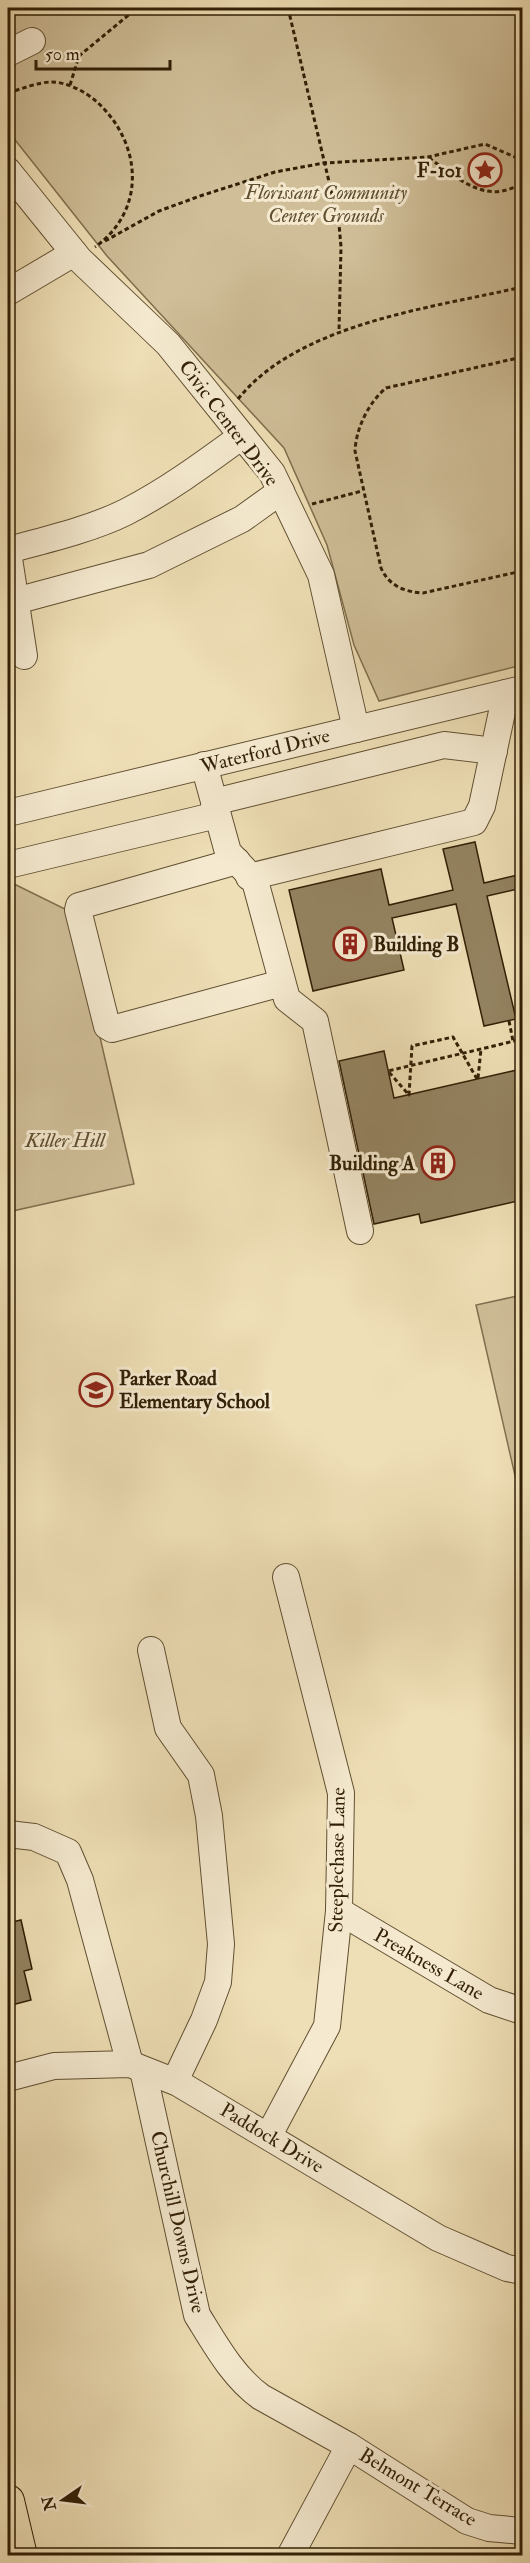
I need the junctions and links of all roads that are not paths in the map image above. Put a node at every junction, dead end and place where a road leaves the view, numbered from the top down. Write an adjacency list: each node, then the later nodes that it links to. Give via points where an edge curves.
1 (32, 41): 2 (street)
2 (8, 53)
3 (8, 171): 4 (street, Civic Center Drive)
4 (77, 256): 5 (street); 6 (street, Civic Center Drive, via 168,344)
5 (8, 292)
6 (242, 435): 7 (street, Civic Center Drive, via 272,473); 8 (street, via 188,475 125,513)
7 (285, 501): 9 (street, via 149,565); 12 (street, Civic Center Drive, via 321,575)
8 (8, 551): 9 (street)
9 (11, 602): 10 (street)
10 (24, 657)
11 (514, 691): 12 (street, Waterford Drive); 13 (street)
12 (356, 729): 14 (street, Waterford Drive)
13 (494, 751): 15 (street, via 444,745); 18 (street, via 482,806 474,822)
14 (204, 765): 15 (street); 16 (street, Waterford Drive)
15 (216, 809): 17 (street); 18 (street, via 228,852)
16 (8, 813)
17 (8, 865)
18 (243, 869): 19 (street, via 255,881); 19 (street, via 79,906 107,1026 112,1029)
19 (282, 983): 20 (street, via 286,999 315,1021)
20 (360, 1231)
21 (285, 1577): 24 (street, Steeplechase Lane, via 341,1792)
22 (151, 1650): 28 (street, via 168,1728 201,1775 210,1816 221,1944 218,1982)
23 (8, 1834): 26 (street, Churchill Downs Drive, via 34,1837 68,1852)
24 (339, 1911): 25 (street, Preakness Lane, via 489,2000); 29 (street, Steeplechase Lane, via 327,2025)
25 (522, 2011)
26 (136, 2067): 27 (street, Paddock Drive, via 54,2066); 28 (street, Paddock Drive); 31 (street, Churchill Downs Drive, via 197,2315 249,2389)
27 (8, 2078)
28 (174, 2081): 29 (street, Paddock Drive)
29 (269, 2135): 30 (street, Paddock Drive, via 438,2238)
30 (522, 2271)
31 (350, 2446): 33 (street, Belmont Terrace, via 467,2521 489,2528); 35 (street)
32 (8, 2501): 34 (main road)
33 (522, 2530)
34 (21, 2556)
35 (290, 2556)

